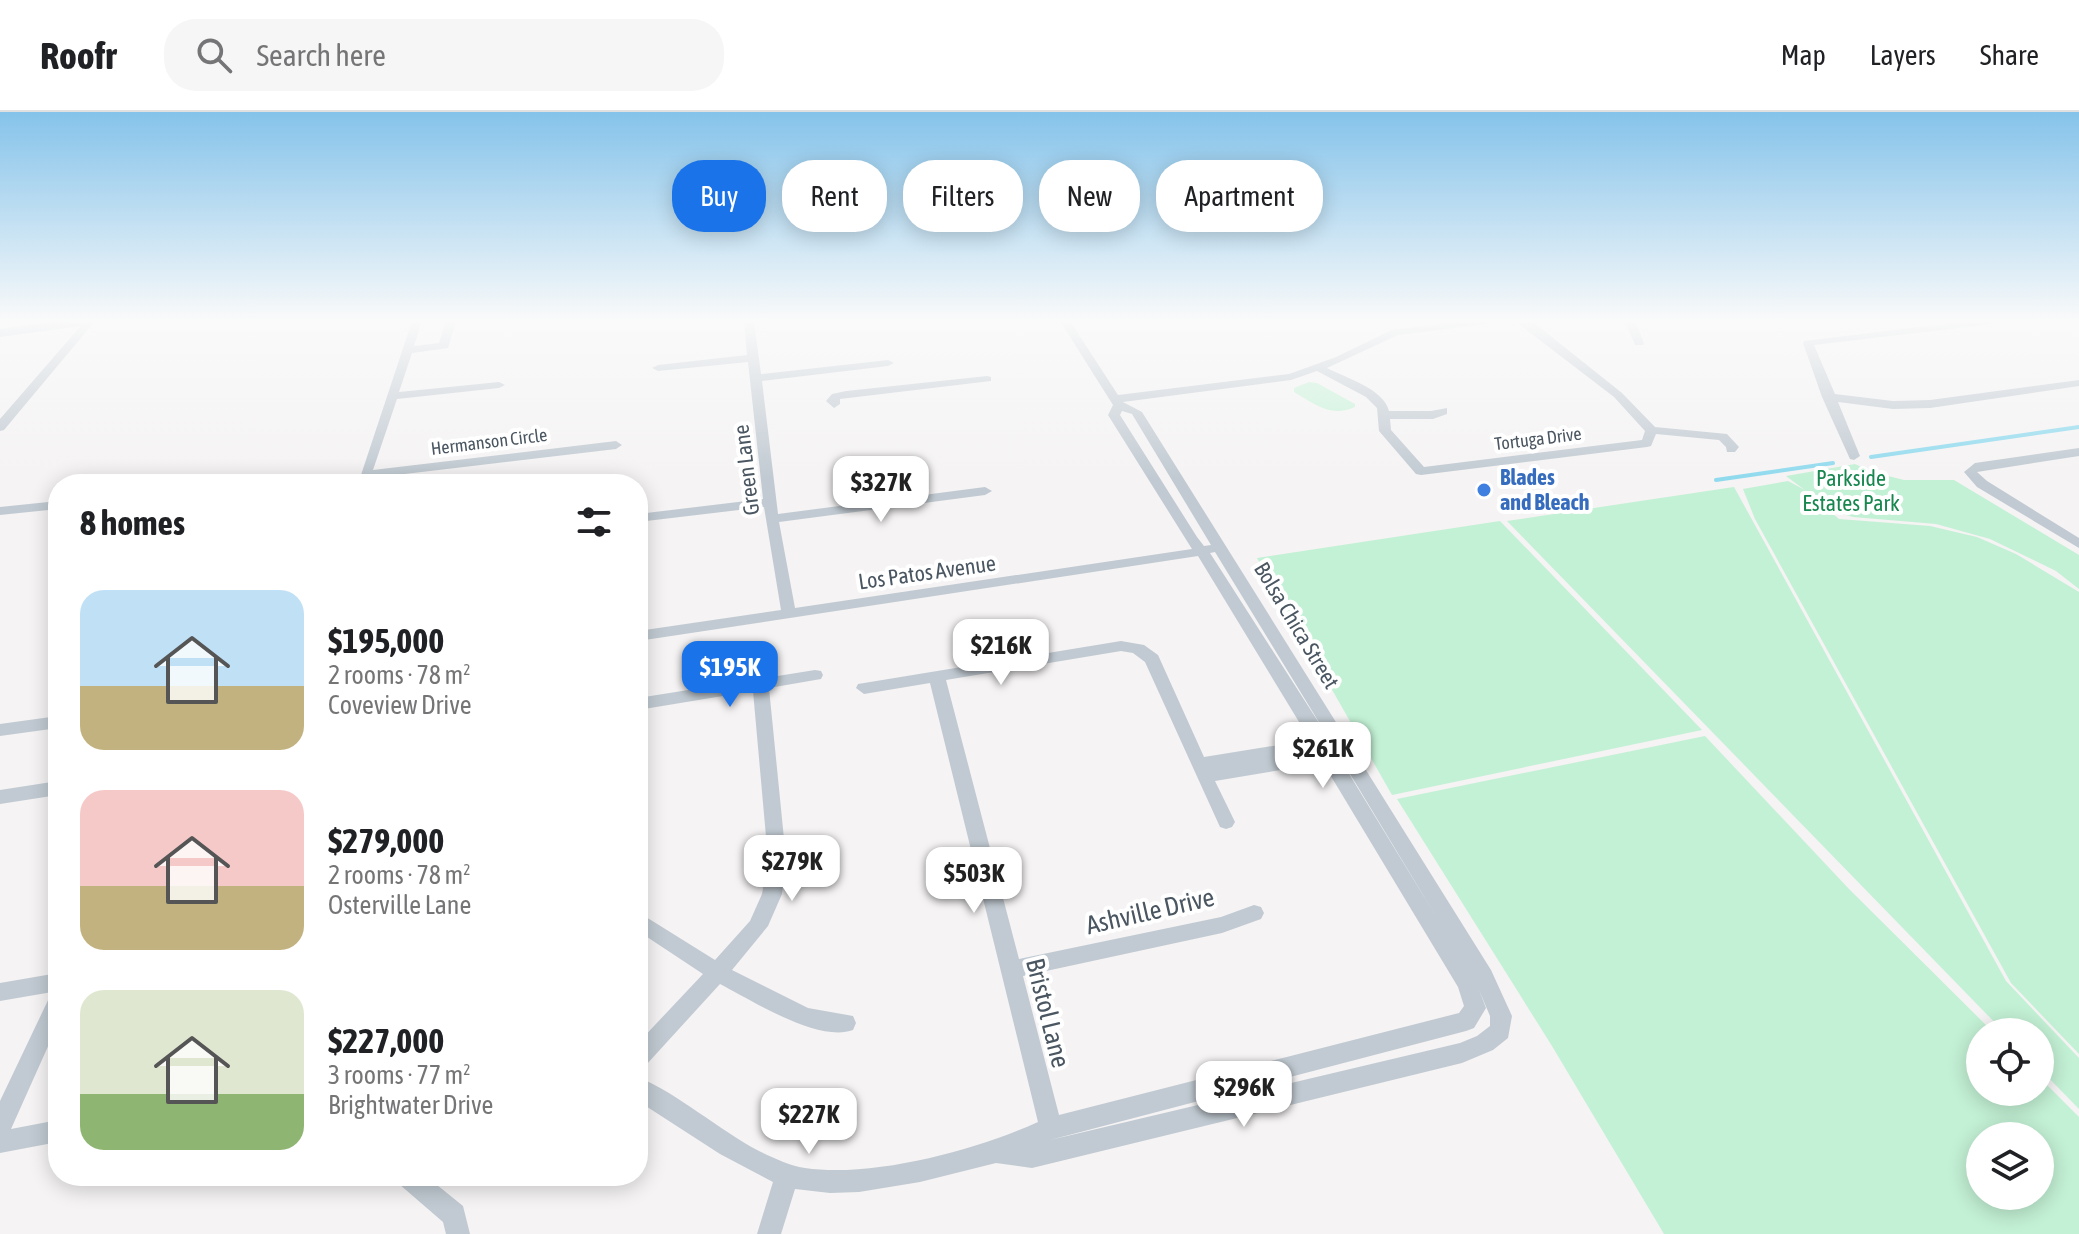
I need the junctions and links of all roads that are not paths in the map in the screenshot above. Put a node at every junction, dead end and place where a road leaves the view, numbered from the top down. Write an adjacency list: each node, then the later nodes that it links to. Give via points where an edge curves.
1 (45, 373): 20 (street)
2 (400, 373): 14 (street)
3 (756, 373): 10 (street, Green Lane)
4 (797, 373): 10 (street)
5 (1099, 373): 16 (street, Bolsa Chica Street)
6 (1296, 373): 16 (street)
7 (1329, 373): 19 (street, via 1370,395 1383,407)
8 (1590, 373): 21 (street)
9 (1819, 373): 15 (street)
10 (756, 378): 29 (street, Green Lane)
11 (987, 379): 17 (street, via 846,394 836,396)
12 (2079, 383): 15 (street, via 1930,404)
13 (499, 385): 14 (street)
14 (392, 396): 26 (street)
15 (1828, 397): 25 (street)
16 (1117, 402): 35 (street, Bolsa Chica Street, via 1136,412); 36 (street, Bolsa Chica Street, via 1114,415)
17 (834, 404)
18 (1443, 411): 19 (street)
19 (1383, 415): 21 (street, Tortuga Drive, via 1385,431 1421,471 1647,443)
20 (0, 427)
21 (1651, 430): 23 (street, via 1723,437)
22 (616, 445): 27 (street, Hermanson Circle)
23 (1731, 449)
24 (2079, 452): 34 (street, via 1970,469 1972,476)
25 (1854, 456)
26 (366, 474)
27 (401, 474)
28 (985, 491): 33 (street)
29 (770, 502): 32 (street); 33 (street, Green Lane)
30 (48, 506): 31 (street)
31 (0, 511)
32 (648, 517)
33 (772, 519): 37 (street, Green Lane)
34 (2079, 544)
35 (1221, 545): 36 (street, Los Patos Avenue); 46 (street, Bolsa Chica Street)
36 (1201, 551): 37 (street, Los Patos Avenue); 47 (street, Bolsa Chica Street)
37 (789, 615): 38 (street, Los Patos Avenue)
38 (648, 635)
39 (815, 675): 41 (street)
40 (937, 677): 42 (street); 48 (street, via 1121,646 1138,649 1152,659); 54 (street, Bristol Lane)
41 (760, 684): 43 (street); 55 (street, via 776,838 775,878 758,926)
42 (864, 688)
43 (648, 702)
44 (48, 723): 45 (street)
45 (0, 730)
46 (1343, 747): 47 (street); 66 (street, Bolsa Chica Street, via 1484,976 1501,1016 1500,1031 1462,1053 1032,1156)
47 (1323, 750): 48 (street); 63 (street, Bolsa Chica Street, via 1471,993 1475,1008 1466,1021)
48 (1202, 770): 51 (street)
49 (48, 790): 50 (street)
50 (0, 797)
51 (1226, 822)
52 (1254, 913): 54 (street, Ashville Drive, via 1222,925)
53 (648, 927): 55 (street)
54 (1011, 970): 63 (street, Bristol Lane)
55 (717, 972): 59 (street, via 805,1017); 60 (street)
56 (48, 984): 57 (street)
57 (0, 992)
58 (48, 1023): 62 (street)
59 (845, 1023)
60 (648, 1047)
61 (648, 1094): 67 (street)
62 (0, 1126)
63 (1051, 1128): 66 (street)
64 (48, 1133): 65 (street)
65 (0, 1142)
66 (994, 1152): 67 (street, via 879,1178 820,1182)
67 (787, 1177): 70 (street)
68 (419, 1186): 69 (street, via 454,1215)
69 (458, 1234)
70 (769, 1234)

